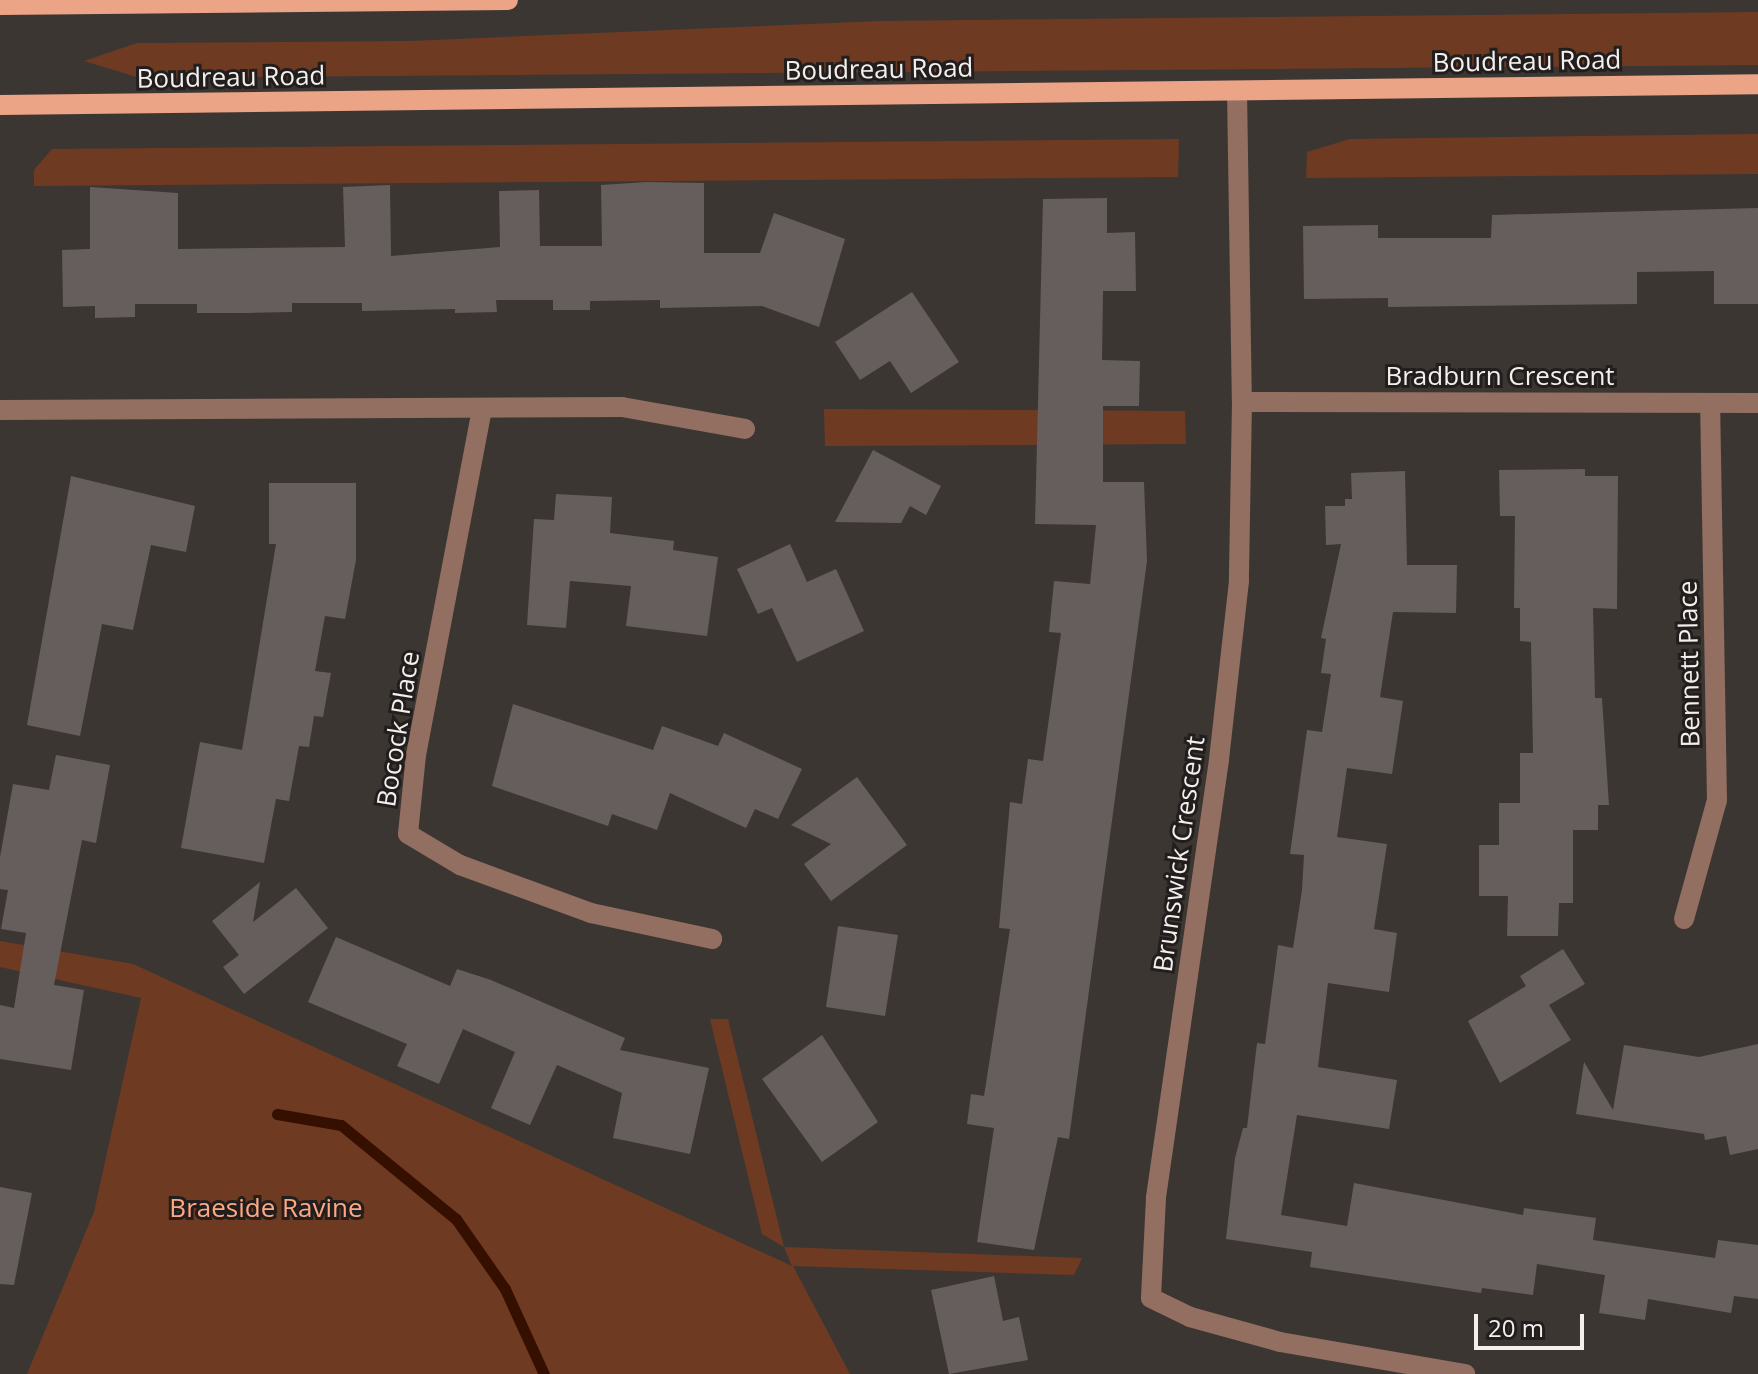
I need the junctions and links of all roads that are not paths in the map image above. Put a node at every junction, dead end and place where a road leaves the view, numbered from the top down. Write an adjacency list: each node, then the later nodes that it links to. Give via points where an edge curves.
1 (508, 0): 2 (main road)
2 (0, 5)
3 (1758, 84): 4 (main road, Boudreau Road)
4 (1237, 91): 5 (main road, Boudreau Road); 6 (street, Brunswick Crescent)
5 (0, 105)
6 (1242, 402): 7 (street, Bradburn Crescent); 14 (street, Brunswick Crescent, via 1239,581 1219,760 1156,1198 1151,1298 1190,1317 1280,1342)
7 (1710, 403): 8 (street, Bradburn Crescent); 12 (street, Bennett Place, via 1717,800)
8 (1758, 403)
9 (482, 409): 10 (street); 11 (street, via 622,407); 13 (street, Bocock Place, via 416,755 408,834 460,865 591,913)
10 (0, 410)
11 (745, 429)
12 (1684, 919)
13 (712, 939)
14 (1465, 1374)

